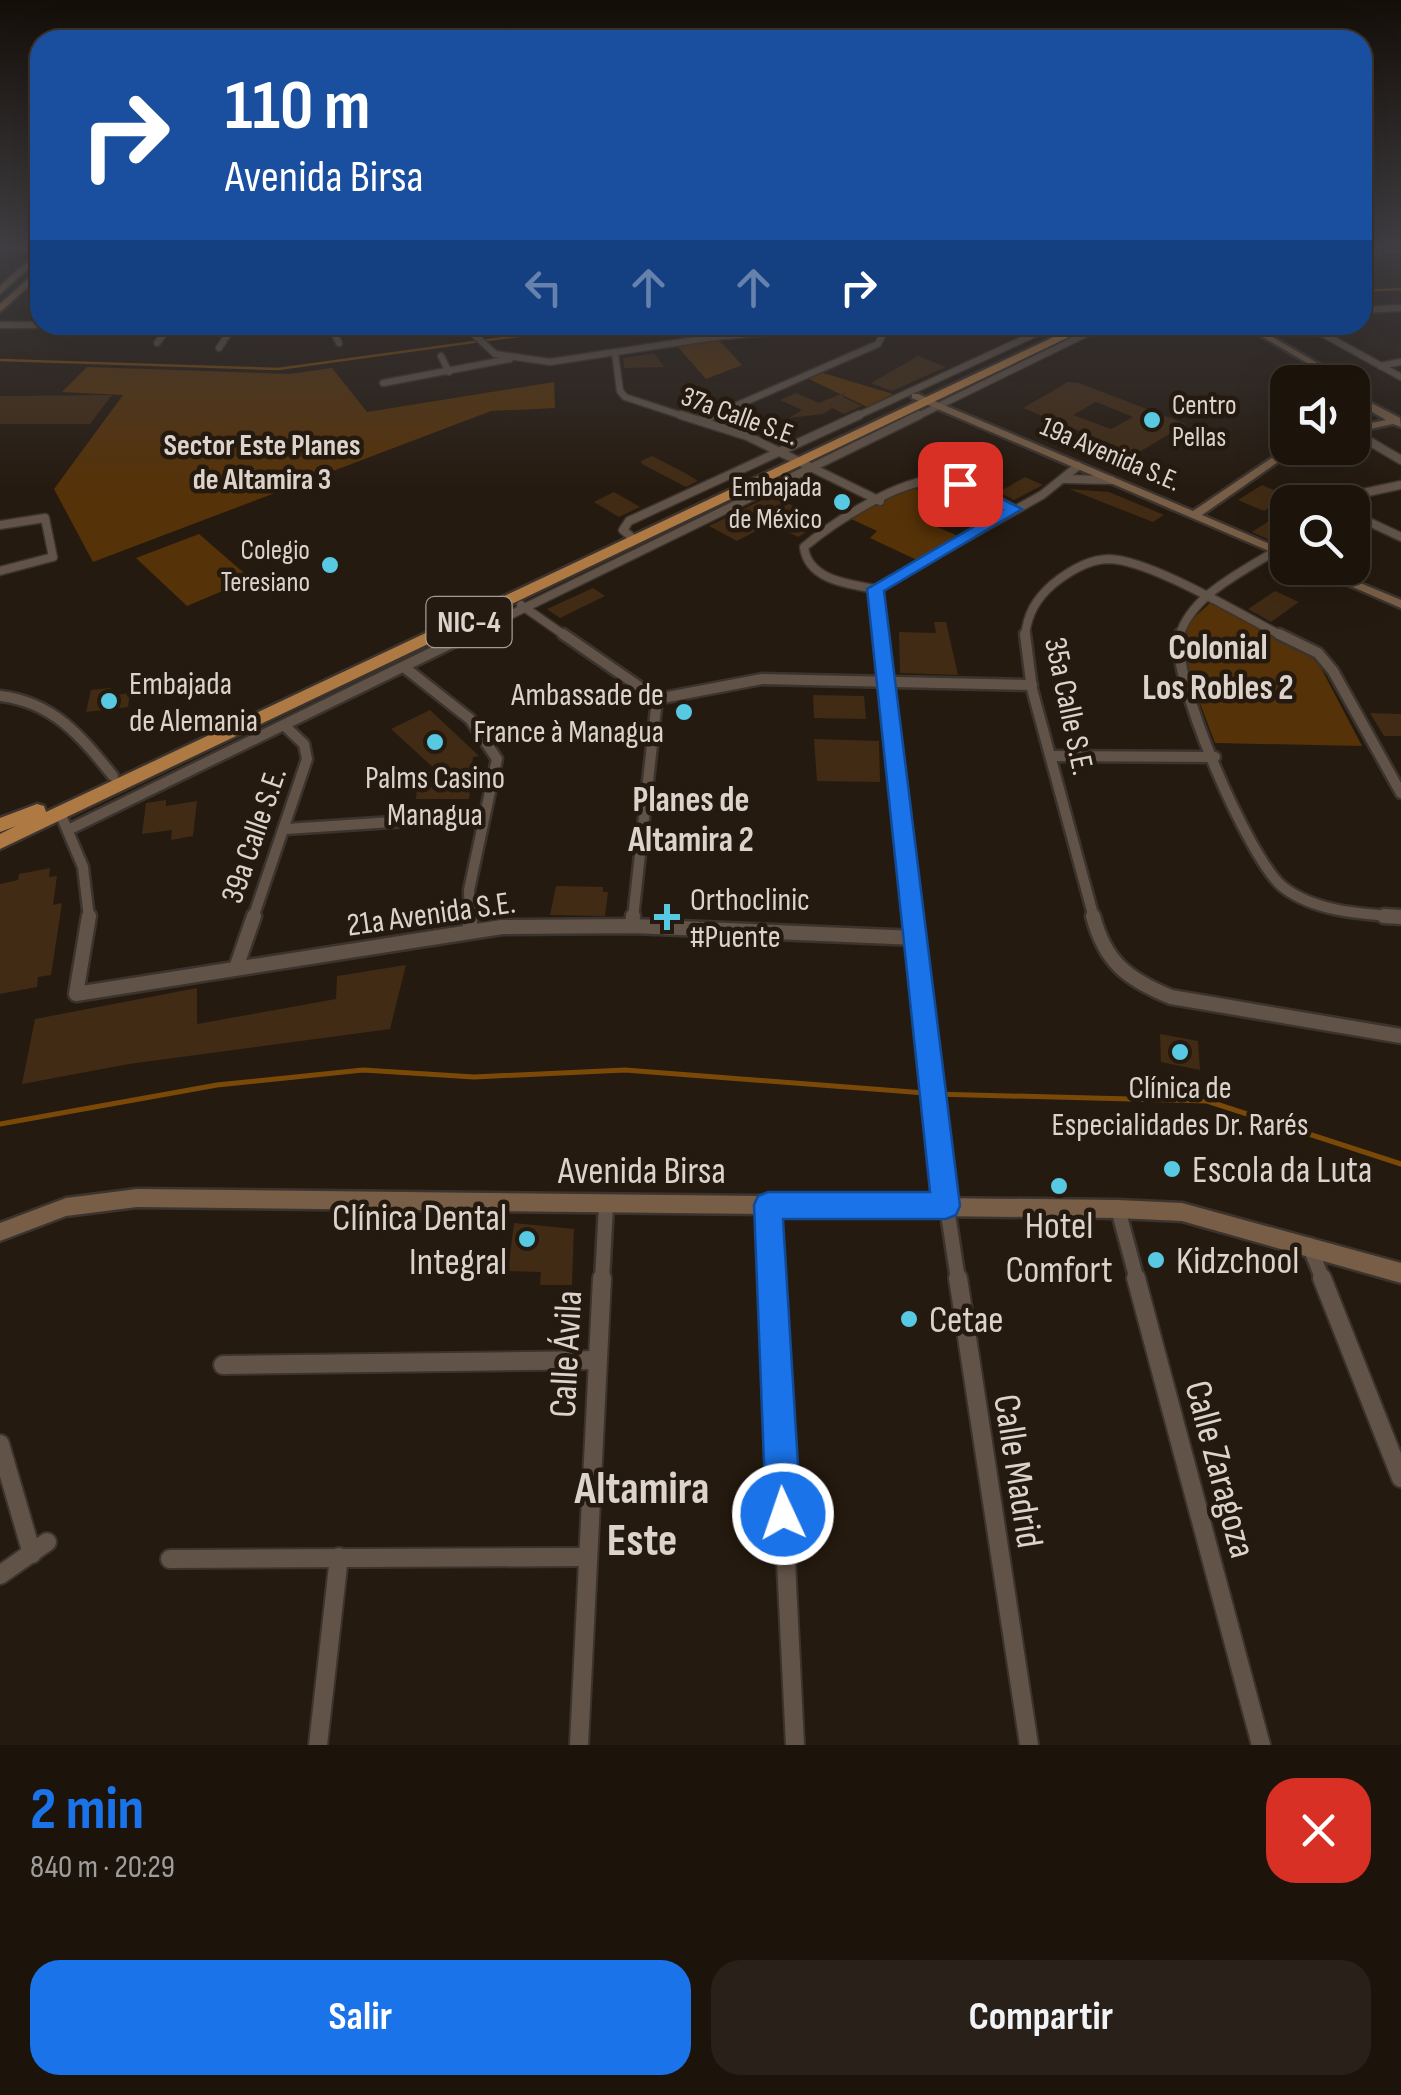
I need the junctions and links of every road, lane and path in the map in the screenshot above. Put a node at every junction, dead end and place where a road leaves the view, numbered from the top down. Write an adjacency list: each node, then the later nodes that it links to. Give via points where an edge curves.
1 (164, 335): 13 (street)
2 (227, 335): 15 (street)
3 (335, 335): 14 (street)
4 (473, 335): 18 (street)
5 (736, 335): 16 (street)
6 (882, 335): 30 (street, via 878,344)
7 (1054, 335): 33 (street)
8 (1055, 335): 27 (highway, NIC-4)
9 (1081, 335): 27 (street)
10 (1250, 335): 20 (street)
11 (1264, 335): 21 (street)
12 (1325, 335): 22 (street)
13 (157, 344)
14 (340, 344)
15 (219, 348)
16 (616, 353): 18 (street); 30 (street, 37a Calle S.E., via 625,397)
17 (441, 356): 23 (street)
18 (510, 359): 23 (street)
19 (1401, 362): 22 (street)
20 (1301, 365)
21 (1316, 365)
22 (1380, 366): 24 (street)
23 (449, 372): 25 (street)
24 (1401, 377)
25 (383, 383)
26 (1370, 399): 29 (street)
27 (926, 401): 33 (highway, NIC-4); 36 (street, 19a Avenida S.E.)
28 (1370, 405): 29 (street)
29 (1400, 420): 31 (street)
30 (699, 422): 33 (street, 37a Calle S.E.)
31 (1370, 426)
32 (1370, 441): 34 (street)
33 (795, 458): 41 (street, 37a Calle S.E.); 48 (highway, NIC-4); 56 (street)
34 (1401, 460)
35 (1270, 463): 43 (street)
36 (1078, 466): 37 (street); 38 (street, 19a Avenida S.E.)
37 (1065, 479): 38 (street); 44 (street)
38 (1111, 480): 42 (street, 19a Avenida S.E.)
39 (1401, 485): 40 (street)
40 (1370, 492)
41 (880, 501): 44 (street, via 931,479 972,488); 54 (street, via 812,539 803,557 834,580)
42 (1162, 501): 43 (street); 45 (street, 19a Avenida S.E.)
43 (1209, 502): 45 (street)
44 (1014, 509): 54 (street)
45 (1194, 516): 50 (street, 19a Avenida S.E.)
46 (1370, 522): 49 (street)
47 (0, 525): 52 (street, via 45,518 53,558)
48 (631, 536): 56 (highway, NIC-4); 66 (highway, NIC-4)
49 (1401, 536)
50 (1270, 549)
51 (1270, 555): 55 (street)
52 (0, 571)
53 (1356, 585): 57 (street)
54 (875, 589): 59 (street, Calle Madrid)
55 (1208, 598): 60 (street, 35a Calle S.E., via 1132,563 1090,563 1047,590 1029,611); 65 (street, via 1178,626 1175,648); 67 (street, via 1323,659)
56 (519, 604): 58 (street); 62 (street); 66 (highway, NIC-4)
57 (1401, 604)
58 (404, 667): 63 (street); 68 (street, via 492,742 496,759)
59 (888, 682): 60 (street); 62 (street, via 762,679); 77 (street, Calle Madrid)
60 (1032, 684): 64 (street, 35a Calle S.E.)
61 (0, 696): 66 (street, via 60,715)
62 (658, 698): 75 (street)
63 (284, 726): 69 (street); 71 (street, 39a Calle S.E., via 304,744 308,759)
64 (1051, 756): 65 (street); 79 (street, 35a Calle S.E., via 1101,947 1116,965 1151,990 1184,1001)
65 (1215, 758): 74 (street, via 1256,858 1281,885 1321,906)
66 (116, 781): 69 (highway); 70 (highway, NIC-4); 72 (highway, NIC-4)
67 (1401, 793)
68 (483, 816): 71 (street); 76 (street)
69 (65, 825): 73 (highway); 78 (street, 21a Avenida S.E., via 84,865 94,912 76,994)
70 (0, 826)
71 (286, 828): 78 (street, 39a Calle S.E.)
72 (0, 842)
73 (0, 854)
74 (1401, 917)
75 (632, 926): 76 (street, 21a Avenida S.E.); 77 (street, 21a Avenida S.E.)
76 (470, 930): 78 (street, 21a Avenida S.E.)
77 (917, 938): 82 (street, Calle Madrid)
78 (236, 968)
79 (1401, 1036)
80 (768, 1205): 81 (street, Avenida Birsa); 82 (street, Avenida Birsa); 97 (street)
81 (606, 1206): 84 (street, Avenida Birsa, via 136,1198 66,1207); 87 (street, Calle Ávila)
82 (946, 1206): 83 (street, Avenida Birsa); 98 (street, Calle Madrid)
83 (1118, 1210): 85 (street, Avenida Birsa, via 1182,1212); 99 (street, Calle Zaragoza)
84 (0, 1232)
85 (1309, 1245): 86 (street, Avenida Birsa); 90 (street)
86 (1401, 1273)
87 (597, 1360): 88 (street); 92 (street, Calle Ávila)
88 (223, 1365)
89 (0, 1444): 94 (street, via 40,1548)
90 (1401, 1478)
91 (339, 1556): 92 (street); 93 (street); 95 (street)
92 (586, 1557): 96 (street, Calle Ávila)
93 (170, 1559)
94 (0, 1575)
95 (318, 1745)
96 (579, 1745)
97 (794, 1745)
98 (1029, 1745)
99 (1261, 1745)

